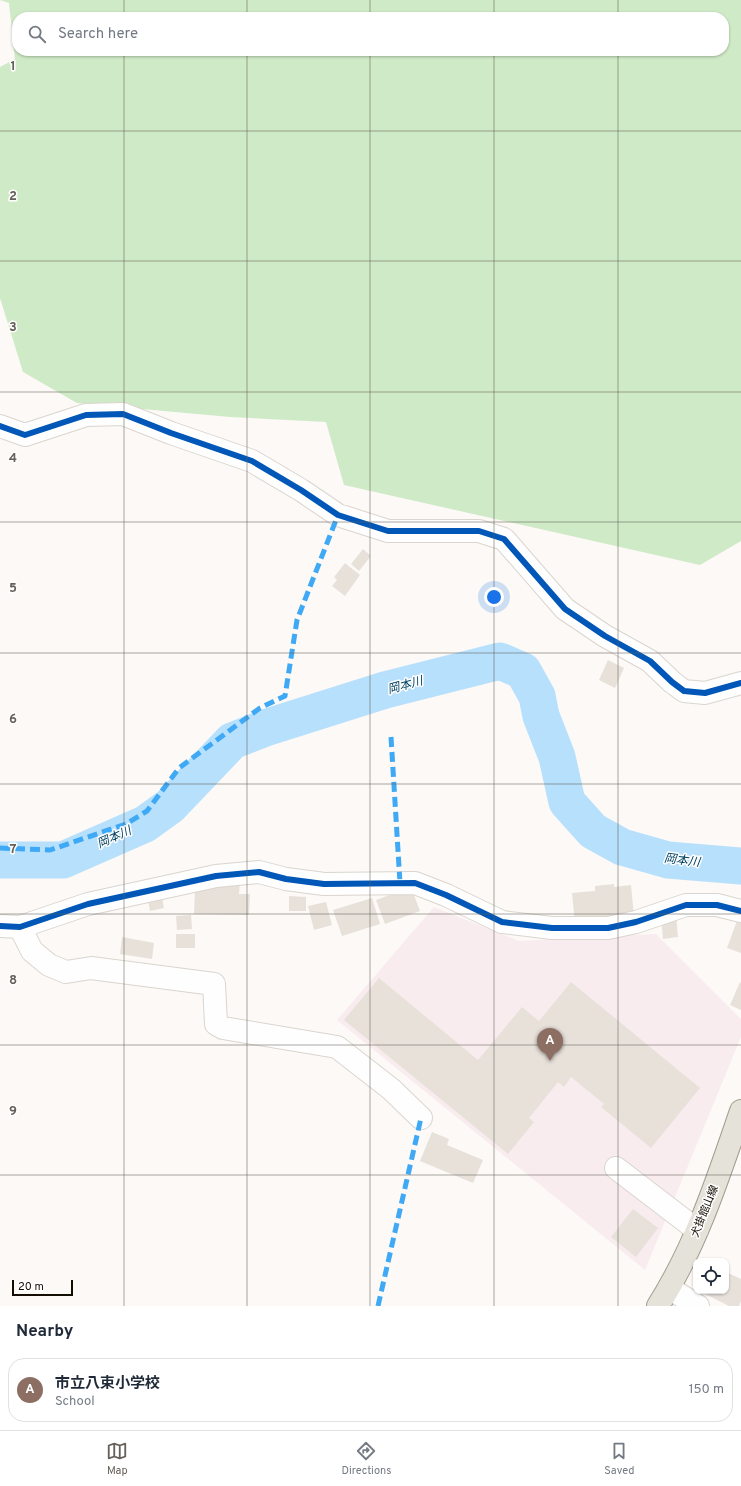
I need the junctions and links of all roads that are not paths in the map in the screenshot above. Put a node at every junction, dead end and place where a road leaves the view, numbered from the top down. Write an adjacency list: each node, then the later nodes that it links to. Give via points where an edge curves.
1 (0, 426): 2 (street, via 25,435 86,415 123,414 171,434 252,461 338,515 388,531 479,531 504,539 565,609 604,636 650,661 684,691 705,693)
2 (741, 683)
3 (741, 911): 4 (street, via 717,905 686,905 636,922 608,928 552,928 502,922 415,883 324,884 259,872 216,876 88,904)
4 (10, 926): 6 (street, via 32,951 49,965 66,972 90,968 214,984 216,1024 223,1028 337,1047 391,1089)
5 (741, 1111): 8 (main road, 犬掛館山線)
6 (420, 1118)
7 (616, 1168): 8 (street)
8 (698, 1230): 9 (main road, 犬掛館山線)
9 (669, 1288): 10 (main road, 犬掛館山線); 11 (street)
10 (658, 1306)
11 (698, 1306)

